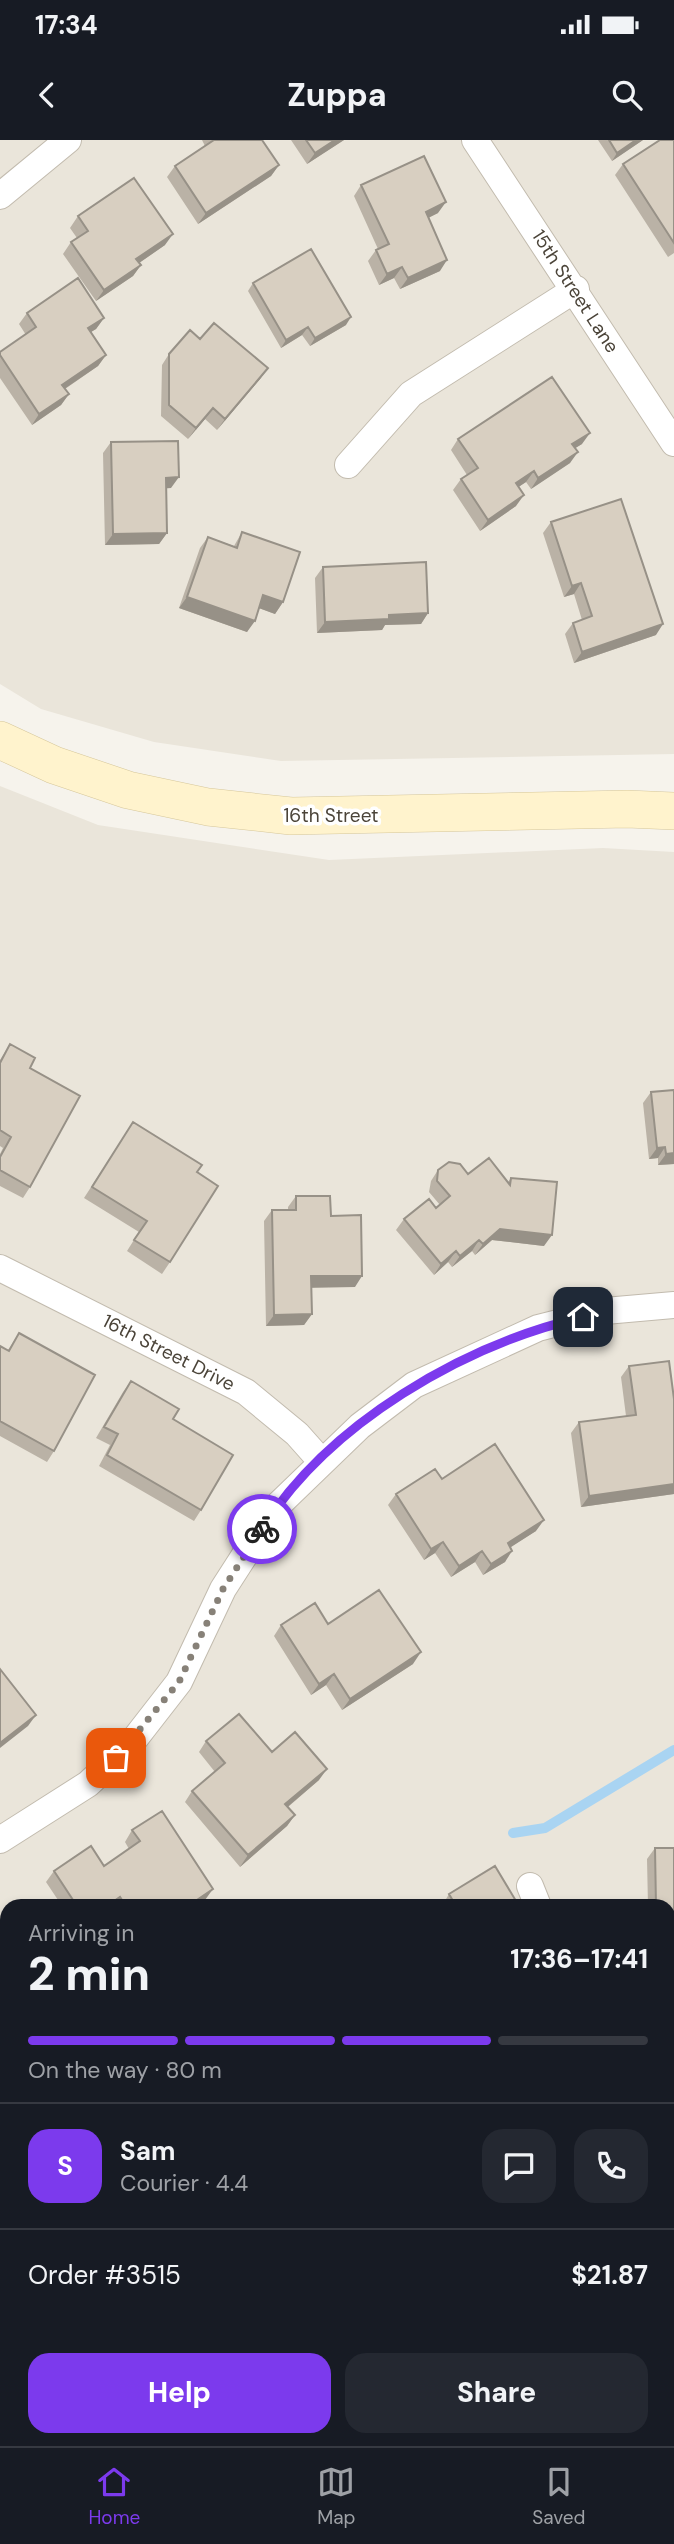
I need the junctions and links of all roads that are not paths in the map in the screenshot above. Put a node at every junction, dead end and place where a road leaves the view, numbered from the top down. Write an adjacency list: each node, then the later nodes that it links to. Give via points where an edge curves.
1 (68, 140): 3 (street)
2 (475, 140): 4 (street, 15th Street Lane)
3 (0, 196)
4 (576, 289): 5 (street, 15th Street Lane); 6 (street, via 411,394)
5 (674, 443)
6 (348, 465)
7 (0, 740): 8 (main road, 16th Street, via 54,765 128,790 208,807 291,817)
8 (674, 811)
9 (0, 1268): 11 (street, 16th Street Drive, via 246,1392 297,1434)
10 (674, 1305): 11 (street, via 605,1311 538,1328 414,1385)
11 (321, 1461): 12 (street, via 275,1508 223,1589 179,1682 130,1745 88,1784)
12 (0, 1840)

